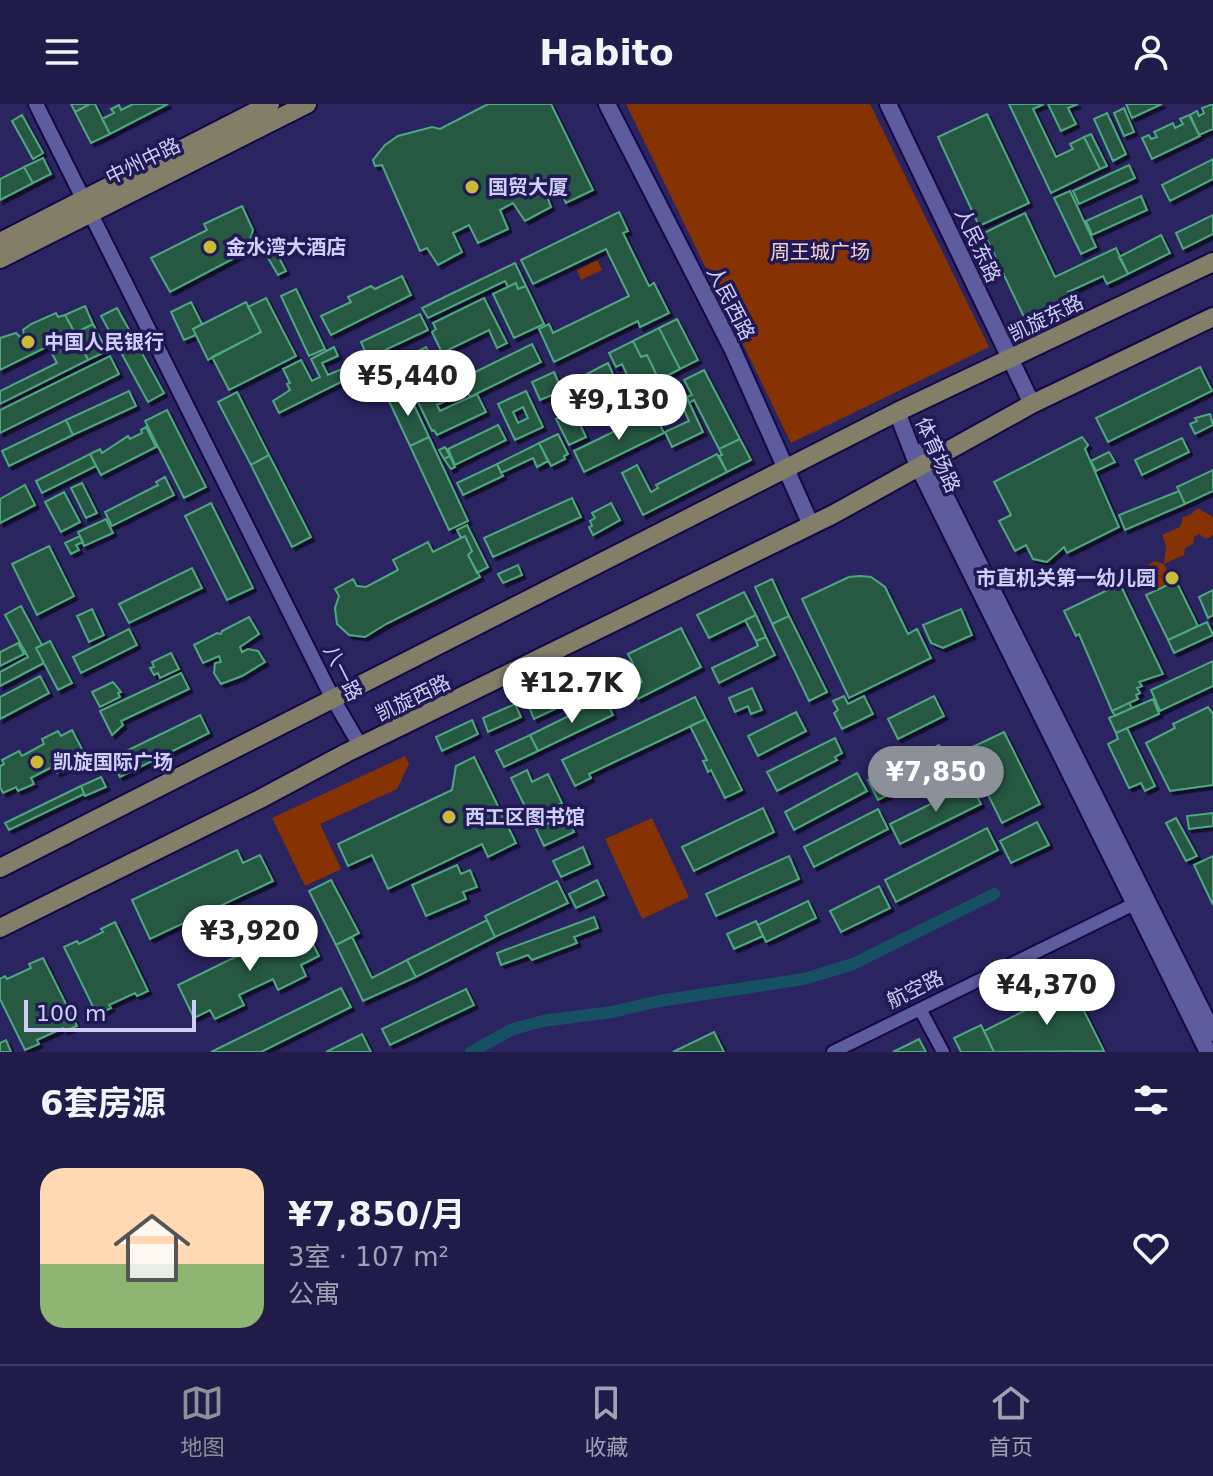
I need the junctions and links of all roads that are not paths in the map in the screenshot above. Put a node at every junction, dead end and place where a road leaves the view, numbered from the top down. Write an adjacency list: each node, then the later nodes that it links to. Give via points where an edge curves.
1 (36, 104): 7 (street, 八一路)
2 (45, 104): 7 (street, 八一路)
3 (270, 104): 7 (main road, 中州中路)
4 (307, 104): 7 (main road, 中州中路)
5 (607, 104): 16 (main road, 人民西路, via 732,348)
6 (888, 104): 12 (main road, 人民东路)
7 (90, 203): 8 (main road, 中州中路); 9 (main road, 中州中路); 18 (street, 八一路)
8 (0, 242)
9 (0, 259)
10 (1213, 262): 12 (main road, 凯旋东路)
11 (1213, 317): 13 (main road)
12 (1011, 359): 13 (main road, 人民东路); 14 (main road, 凯旋东路)
13 (1032, 404): 15 (main road)
14 (897, 412): 15 (main road, 体育场路); 16 (main road, 凯旋西路)
15 (923, 463): 17 (main road, 凯旋西路); 21 (main road, 体育场路)
16 (786, 471): 17 (main road, 人民西路); 18 (main road, 凯旋西路)
17 (811, 525): 19 (main road, 凯旋西路)
18 (336, 698): 19 (street, 八一路); 20 (main road, 凯旋西路)
19 (361, 747): 22 (main road, 凯旋西路)
20 (0, 868)
21 (1140, 901): 23 (street, 航空路); 24 (main road, 体育场路); 27 (main road, 体育场路)
22 (0, 928)
23 (920, 1009): 25 (street, 航空路); 26 (street)
24 (1213, 1033)
25 (833, 1052)
26 (943, 1052)
27 (1208, 1052)

